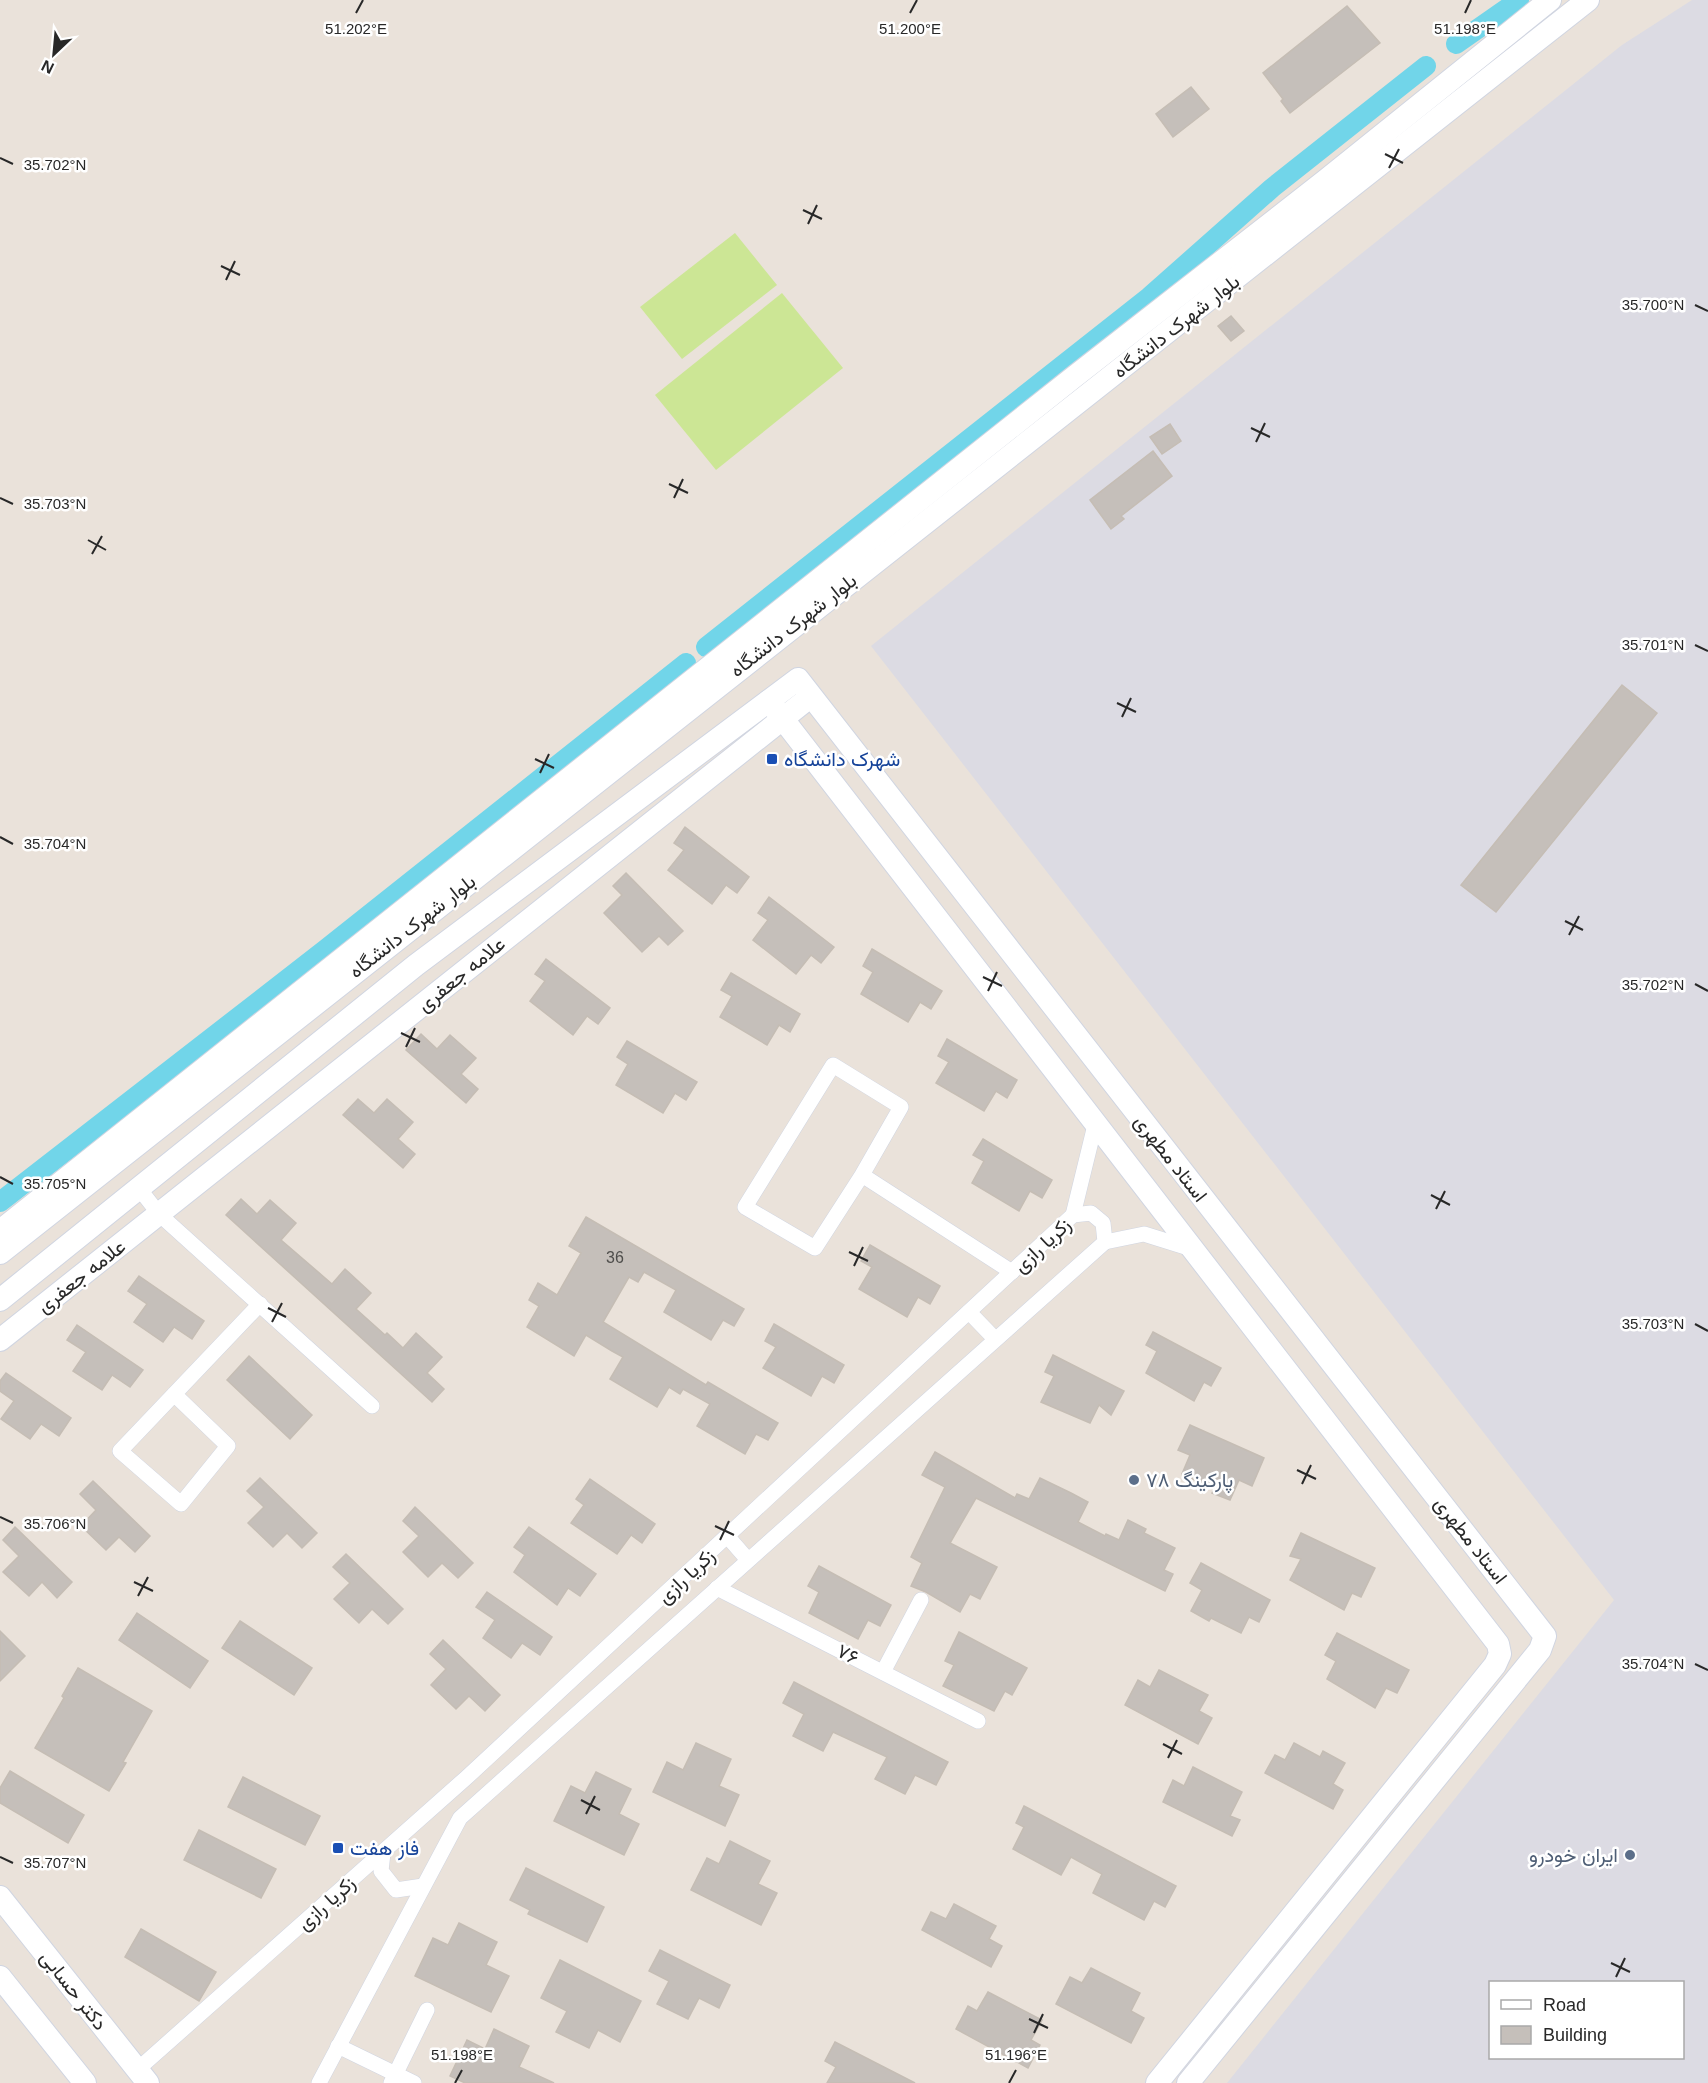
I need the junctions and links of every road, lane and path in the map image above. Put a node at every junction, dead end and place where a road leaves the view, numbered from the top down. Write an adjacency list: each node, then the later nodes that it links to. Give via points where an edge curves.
1 (1550, 0): 3 (street, بلوار شهرک دانشگاه)
2 (1588, 0): 4 (street, بلوار شهرک دانشگاه)
3 (1460, 71): 4 (street); 12 (street, بلوار شهرک دانشگاه)
4 (1473, 90): 15 (street, بلوار شهرک دانشگاه)
5 (804, 688): 6 (street, علامه جعفری); 36 (street, استاد مطهری, via 1545,1636 1540,1650)
6 (776, 709): 7 (street, استاد مطهری); 9 (street, علامه جعفری, via 416,964); 10 (street, علامه جعفری)
7 (1095, 1125): 11 (street); 14 (street, استاد مطهری)
8 (862, 1175): 8 (street, via 815,1248 745,1207 833,1065 901,1107); 16 (street)
9 (138, 1187): 10 (street); 17 (street, علامه جعفری)
10 (159, 1214): 18 (street); 21 (street, علامه جعفری)
11 (1073, 1215): 13 (street, زکریا رازی, via 1091,1214 1103,1223); 16 (street, زکریا رازی)
12 (0, 1231)
13 (1105, 1242): 14 (street, via 1144,1234); 20 (street, زکریا رازی)
14 (1192, 1249): 34 (street, استاد مطهری, via 1498,1644 1500,1654)
15 (0, 1253)
16 (1012, 1272): 19 (street, زکریا رازی)
17 (0, 1300)
18 (260, 1304): 22 (street); 23 (street)
19 (969, 1312): 20 (street); 24 (street, زکریا رازی)
20 (995, 1339): 25 (street, زکریا رازی)
21 (0, 1340)
22 (174, 1394): 22 (street, via 120,1450 181,1504 228,1446)
23 (372, 1406)
24 (728, 1537): 25 (street); 30 (street, زکریا رازی)
25 (748, 1560): 26 (street, زکریا رازی)
26 (717, 1588): 28 (street, ۷۶); 31 (street, زکریا رازی, via 460,1818)
27 (921, 1600): 28 (street)
28 (883, 1672): 29 (street, ۷۶)
29 (978, 1721)
30 (382, 1853): 31 (street, via 381,1871 396,1890); 38 (street, زکریا رازی)
31 (423, 1886): 37 (street, زکریا رازی)
32 (0, 1897): 38 (street, دکتر حسابی)
33 (0, 1977): 40 (street)
34 (1227, 1996): 36 (street); 43 (street)
35 (427, 2010): 39 (street)
36 (1245, 2012): 44 (street)
37 (338, 2046): 39 (street); 41 (street, زکریا رازی)
38 (142, 2077)
39 (393, 2078): 42 (street)
40 (85, 2083)
41 (319, 2083)
42 (414, 2083)
43 (1156, 2083)
44 (1188, 2083)

